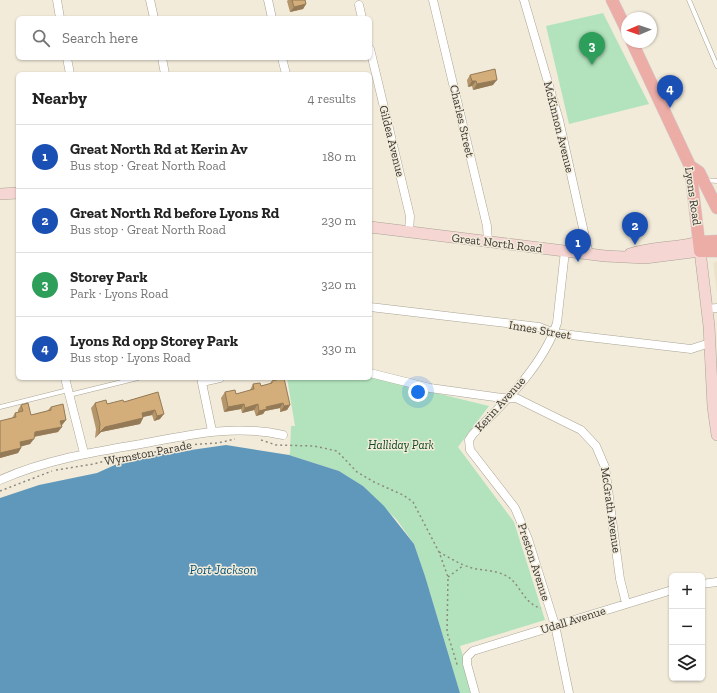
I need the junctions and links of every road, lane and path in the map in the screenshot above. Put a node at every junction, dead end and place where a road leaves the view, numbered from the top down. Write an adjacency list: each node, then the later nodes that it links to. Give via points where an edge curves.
1 (57, 0): 9 (street)
2 (150, 0): 10 (street)
3 (268, 0): 11 (street)
4 (433, 0): 32 (street, Charles Street, via 487,226)
5 (524, 0): 36 (street, McKinnon Avenue, via 559,120)
6 (612, 0): 13 (main road)
7 (689, 0): 19 (lane)
8 (359, 6): 12 (street)
9 (60, 16)
10 (154, 16)
11 (272, 16)
12 (362, 16)
13 (621, 19)
14 (635, 48): 23 (main road, Lyons Road)
15 (372, 57): 30 (street, Gildea Avenue, via 410,216)
16 (67, 60): 20 (street)
17 (162, 60): 21 (street)
18 (282, 60): 22 (street)
19 (717, 66)
20 (70, 72)
21 (165, 72)
22 (286, 72)
23 (690, 166): 24 (main road, via 699,172); 33 (main road, Lyons Road)
24 (703, 180): 25 (lane); 28 (main road)
25 (717, 181)
26 (16, 193): 27 (main road)
27 (0, 194)
28 (717, 208)
29 (372, 227): 30 (main road, Great North Road)
30 (409, 232): 32 (main road, Great North Road)
31 (717, 241): 33 (main road, Great North Road)
32 (488, 242): 34 (main road, Great North Road)
33 (699, 247): 35 (main road, Great North Road); 36 (main road, Great North Road, via 645,249 623,256); 38 (main road)
34 (565, 251): 36 (main road, Great North Road); 40 (street, Kerin Avenue)
35 (717, 251)
36 (590, 255)
37 (372, 308): 40 (street, Innes Street, via 539,327)
38 (712, 309): 39 (main road)
39 (713, 327): 41 (main road)
40 (554, 333): 41 (street, Innes Street, via 691,349); 47 (street, Kerin Avenue)
41 (710, 343): 49 (main road)
42 (372, 373): 47 (street, McGrath Avenue, via 430,388)
43 (66, 380): 46 (street)
44 (128, 380): 46 (lane)
45 (201, 380): 50 (street)
46 (69, 392): 48 (lane); 56 (street)
47 (509, 398): 55 (street, Kerin Avenue, via 473,434); 65 (street, McGrath Avenue, via 516,398 568,423 588,436 600,452 605,467 620,578)
48 (0, 407)
49 (715, 407): 52 (main road)
50 (212, 431): 51 (street, Wymston Parade, via 235,430); 56 (street, Wymston Parade)
51 (283, 435)
52 (717, 435)
53 (236, 439): 58 (path, Wymston Parade, via 218,443 181,445 148,454 54,470)
54 (259, 439): 59 (path, via 276,445 314,446 337,451 357,472 403,494 413,502)
55 (469, 446): 66 (street, Preston Avenue, via 472,454 515,508 528,539)
56 (84, 453): 57 (street, Wymston Parade)
57 (0, 480)
58 (0, 491)
59 (439, 552): 60 (path); 61 (path)
60 (464, 565): 61 (path); 66 (path, via 493,571 510,579 529,602 536,607)
61 (448, 577): 68 (path, via 447,632 457,664)
62 (717, 582): 63 (street)
63 (705, 584)
64 (669, 591): 65 (street, Udall Avenue)
65 (626, 603): 67 (street, Udall Avenue)
66 (549, 610): 67 (street, Preston Avenue)
67 (555, 625): 68 (street, Udall Avenue, via 474,651 467,657); 70 (street, Preston Avenue)
68 (467, 664): 69 (street)
69 (475, 693)
70 (569, 693)

